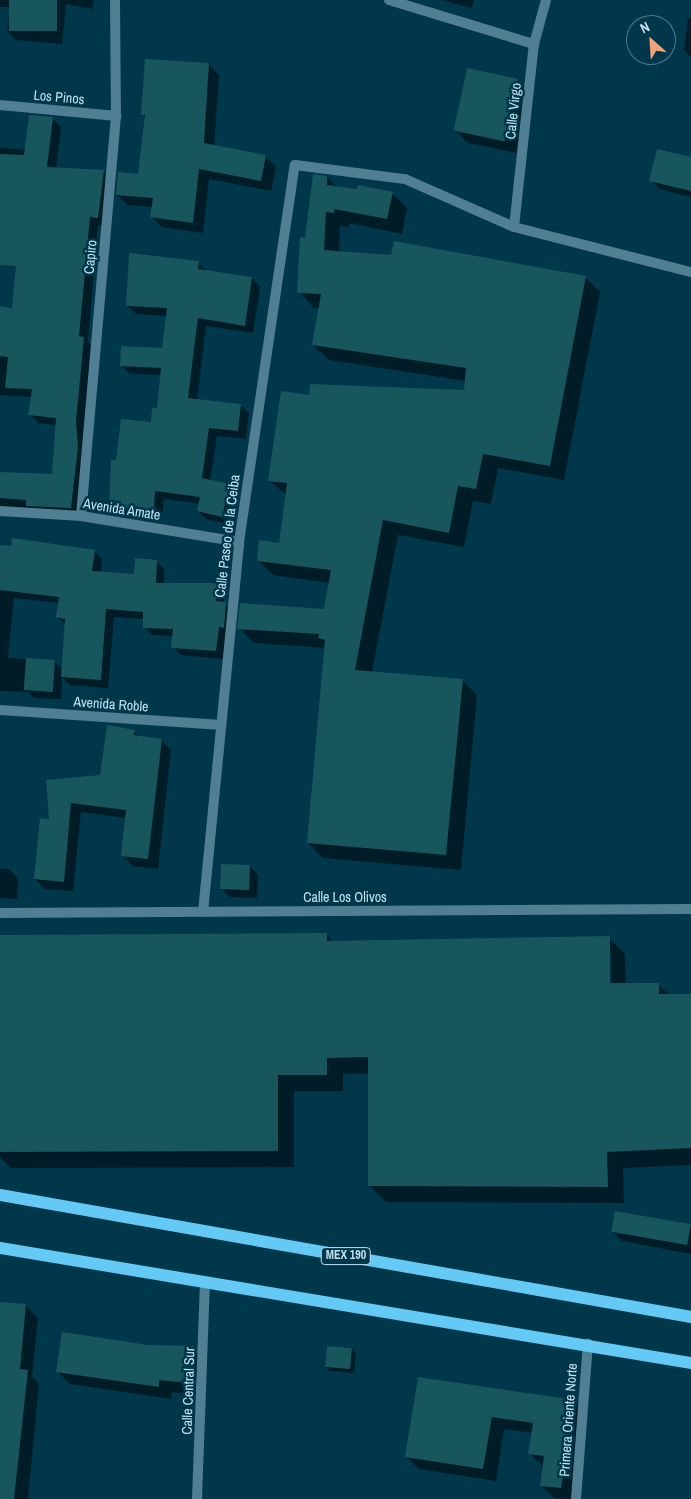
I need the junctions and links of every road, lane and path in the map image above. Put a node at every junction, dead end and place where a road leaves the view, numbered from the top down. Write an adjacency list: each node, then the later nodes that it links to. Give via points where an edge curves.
1 (115, 0): 6 (street, Capiro)
2 (389, 0): 4 (street)
3 (546, 0): 4 (street, Calle Virgo)
4 (534, 44): 7 (street, Calle Virgo)
5 (0, 105): 6 (street, Los Pinos)
6 (116, 116): 10 (street, Capiro)
7 (514, 227): 8 (street); 11 (street, Calle Paseo de la Ceiba, via 405,179 295,164)
8 (691, 272)
9 (0, 511): 10 (street, Avenida Amate)
10 (81, 516): 11 (street, Avenida Amate)
11 (239, 542): 13 (street, Calle Paseo de la Ceiba)
12 (0, 710): 13 (street, Avenida Roble)
13 (221, 724): 15 (street, Calle Paseo de la Ceiba)
14 (691, 909): 15 (street, Calle Los Olivos)
15 (203, 912): 16 (street, Calle Los Olivos)
16 (0, 913)
17 (0, 1195): 20 (main road, MEX 190)
18 (0, 1248): 19 (main road)
19 (205, 1283): 21 (main road); 23 (street, Calle Central Sur)
20 (691, 1317)
21 (588, 1343): 22 (main road); 24 (street, Primera Oriente Norte)
22 (691, 1362)
23 (197, 1499)
24 (576, 1499)

